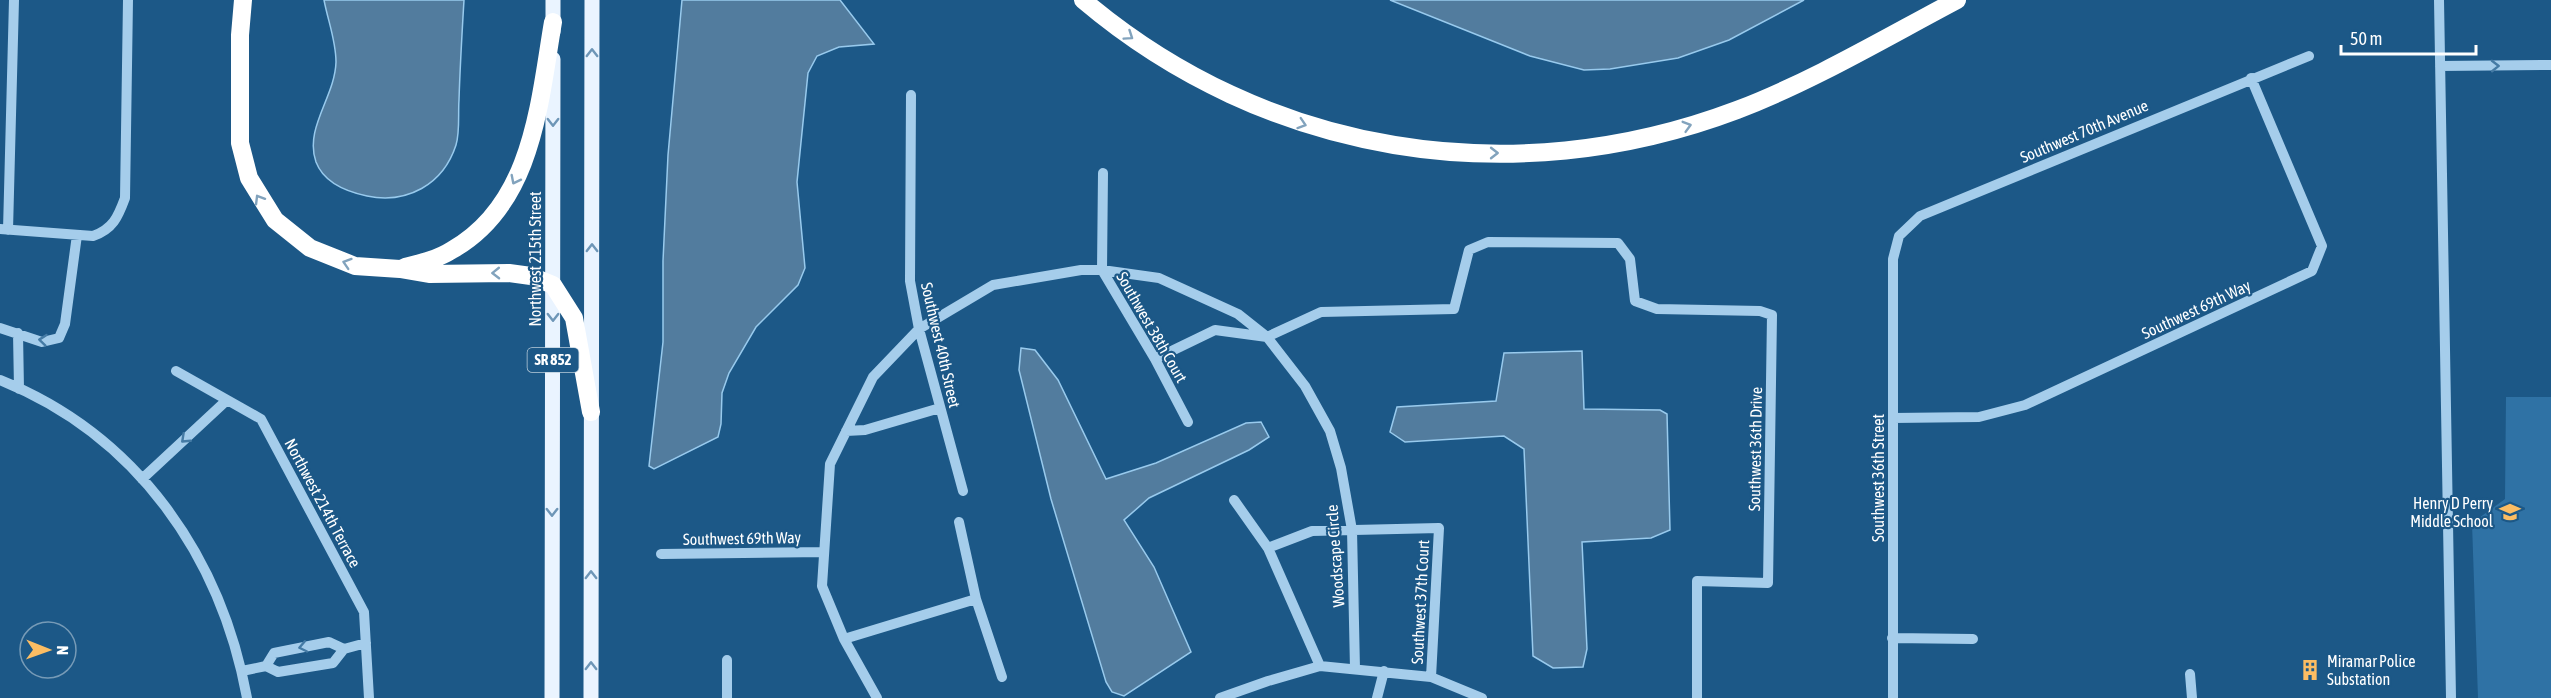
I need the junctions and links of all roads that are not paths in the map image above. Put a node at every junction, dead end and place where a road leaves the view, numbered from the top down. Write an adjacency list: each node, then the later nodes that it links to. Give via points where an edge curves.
1 (14, 0): 16 (street)
2 (128, 0): 17 (street, via 125,198 118,220 106,231 93,236)
3 (243, 0): 19 (highway, one-way to 3, via 356,266 321,254 281,225 259,198 240,143)
4 (553, 0): 9 (main road, Northwest 215th Street / SR 852)
5 (592, 0): 32 (main road, SR 852, one-way to 5)
6 (1083, 0): 7 (highway, one-way to 7, via 1117,28 1194,77 1276,116 1361,139 1440,151 1489,153 1609,144 1735,111)
7 (1957, 0)
8 (2439, 0): 12 (street)
9 (553, 22): 19 (highway, one-way to 19, via 537,119 510,191 491,217 462,244 444,255); 21 (main road, Northwest 215th Street / SR 852, one-way to 21)
10 (2309, 56): 13 (street, Southwest 70th Avenue)
11 (2551, 65): 12 (street, one-way to 11)
12 (2440, 66): 71 (street)
13 (2251, 78): 18 (street, Southwest 70th Avenue, via 1920,216 1899,236); 33 (street, Southwest 69th Way, via 2322,246 2312,272 2025,405 1979,417)
14 (911, 95): 23 (street, Southwest 40th Street, via 910,281)
15 (1104, 173): 20 (street, Southwest 38th Court)
16 (4, 230): 17 (street)
17 (77, 235): 24 (street, one-way to 24, via 66,324 59,338 42,342)
18 (1893, 259): 33 (street, Southwest 36th Street)
19 (400, 269): 21 (highway, one-way to 19, via 509,273 429,274)
20 (1102, 270): 23 (street, Woodscape Circle, via 993,285); 25 (street, Woodscape Circle, via 1159,278 1238,314); 26 (street, Southwest 38th Court)
21 (553, 285): 32 (highway, via 573,318); 61 (main road, Northwest 215th Street / SR 852, one-way to 61)
22 (0, 328): 24 (street)
23 (919, 330): 31 (street, Southwest 40th Street); 35 (street, Woodscape Circle, via 873,377)
24 (18, 333): 29 (street)
25 (1267, 337): 26 (street, via 1215,330); 40 (street, Woodscape Circle, via 1305,386 1330,431); 68 (street, Southwest 36th Drive, via 1321,312 1454,309 1469,250 1488,242 1618,243 1630,259 1635,301 1657,309 1760,311 1773,315 1768,583 1697,581)
26 (1155, 359): 34 (street, Southwest 38th Court)
27 (176, 371): 30 (street, Northwest 214th Terrace)
28 (0, 380): 29 (street)
29 (19, 388): 36 (street, via 82,425 121,456)
30 (227, 399): 36 (street, one-way to 36); 48 (street, Northwest 214th Terrace, via 261,419 364,612)
31 (940, 408): 35 (street, via 865,430); 37 (street, Southwest 40th Street)
32 (591, 412): 62 (main road, SR 852, one-way to 32)
33 (1893, 418): 45 (street, Southwest 36th Street)
34 (1188, 422)
35 (846, 431): 42 (street, Woodscape Circle, via 830,464)
36 (142, 479): 54 (street, via 200,556 221,602)
37 (963, 491)
38 (1234, 500): 41 (street)
39 (959, 522): 44 (street)
40 (1352, 530): 41 (street, via 1312,531); 53 (street, Woodscape Circle); 57 (street, Southwest 37th Court, via 1439,528)
41 (1268, 548): 52 (street)
42 (824, 552): 43 (street, Southwest 69th Way); 46 (street, Woodscape Circle, via 822,586)
43 (661, 554)
44 (976, 599): 46 (street); 58 (street)
45 (1892, 638): 47 (street); 69 (street, Southwest 36th Street)
46 (844, 639): 64 (street, Woodscape Circle)
47 (1972, 639)
48 (366, 643): 49 (street); 60 (street, Northwest 214th Terrace)
49 (344, 649): 51 (street, via 333,663 278,672); 51 (street, one-way to 51, via 329,642 274,653)
50 (727, 660): 63 (street)
51 (266, 666): 54 (street)
52 (1320, 666): 53 (street); 65 (street)
53 (1355, 669): 55 (street)
54 (242, 671): 59 (street)
55 (1384, 671): 57 (street); 66 (street)
56 (2190, 674): 70 (street)
57 (1431, 677): 67 (street)
58 (1002, 678)
59 (247, 698)
60 (369, 698)
61 (552, 698)
62 (591, 698)
63 (727, 698)
64 (877, 698)
65 (1220, 698)
66 (1377, 698)
67 (1482, 698)
68 (1697, 698)
69 (1893, 698)
70 (2192, 698)
71 (2451, 698)

